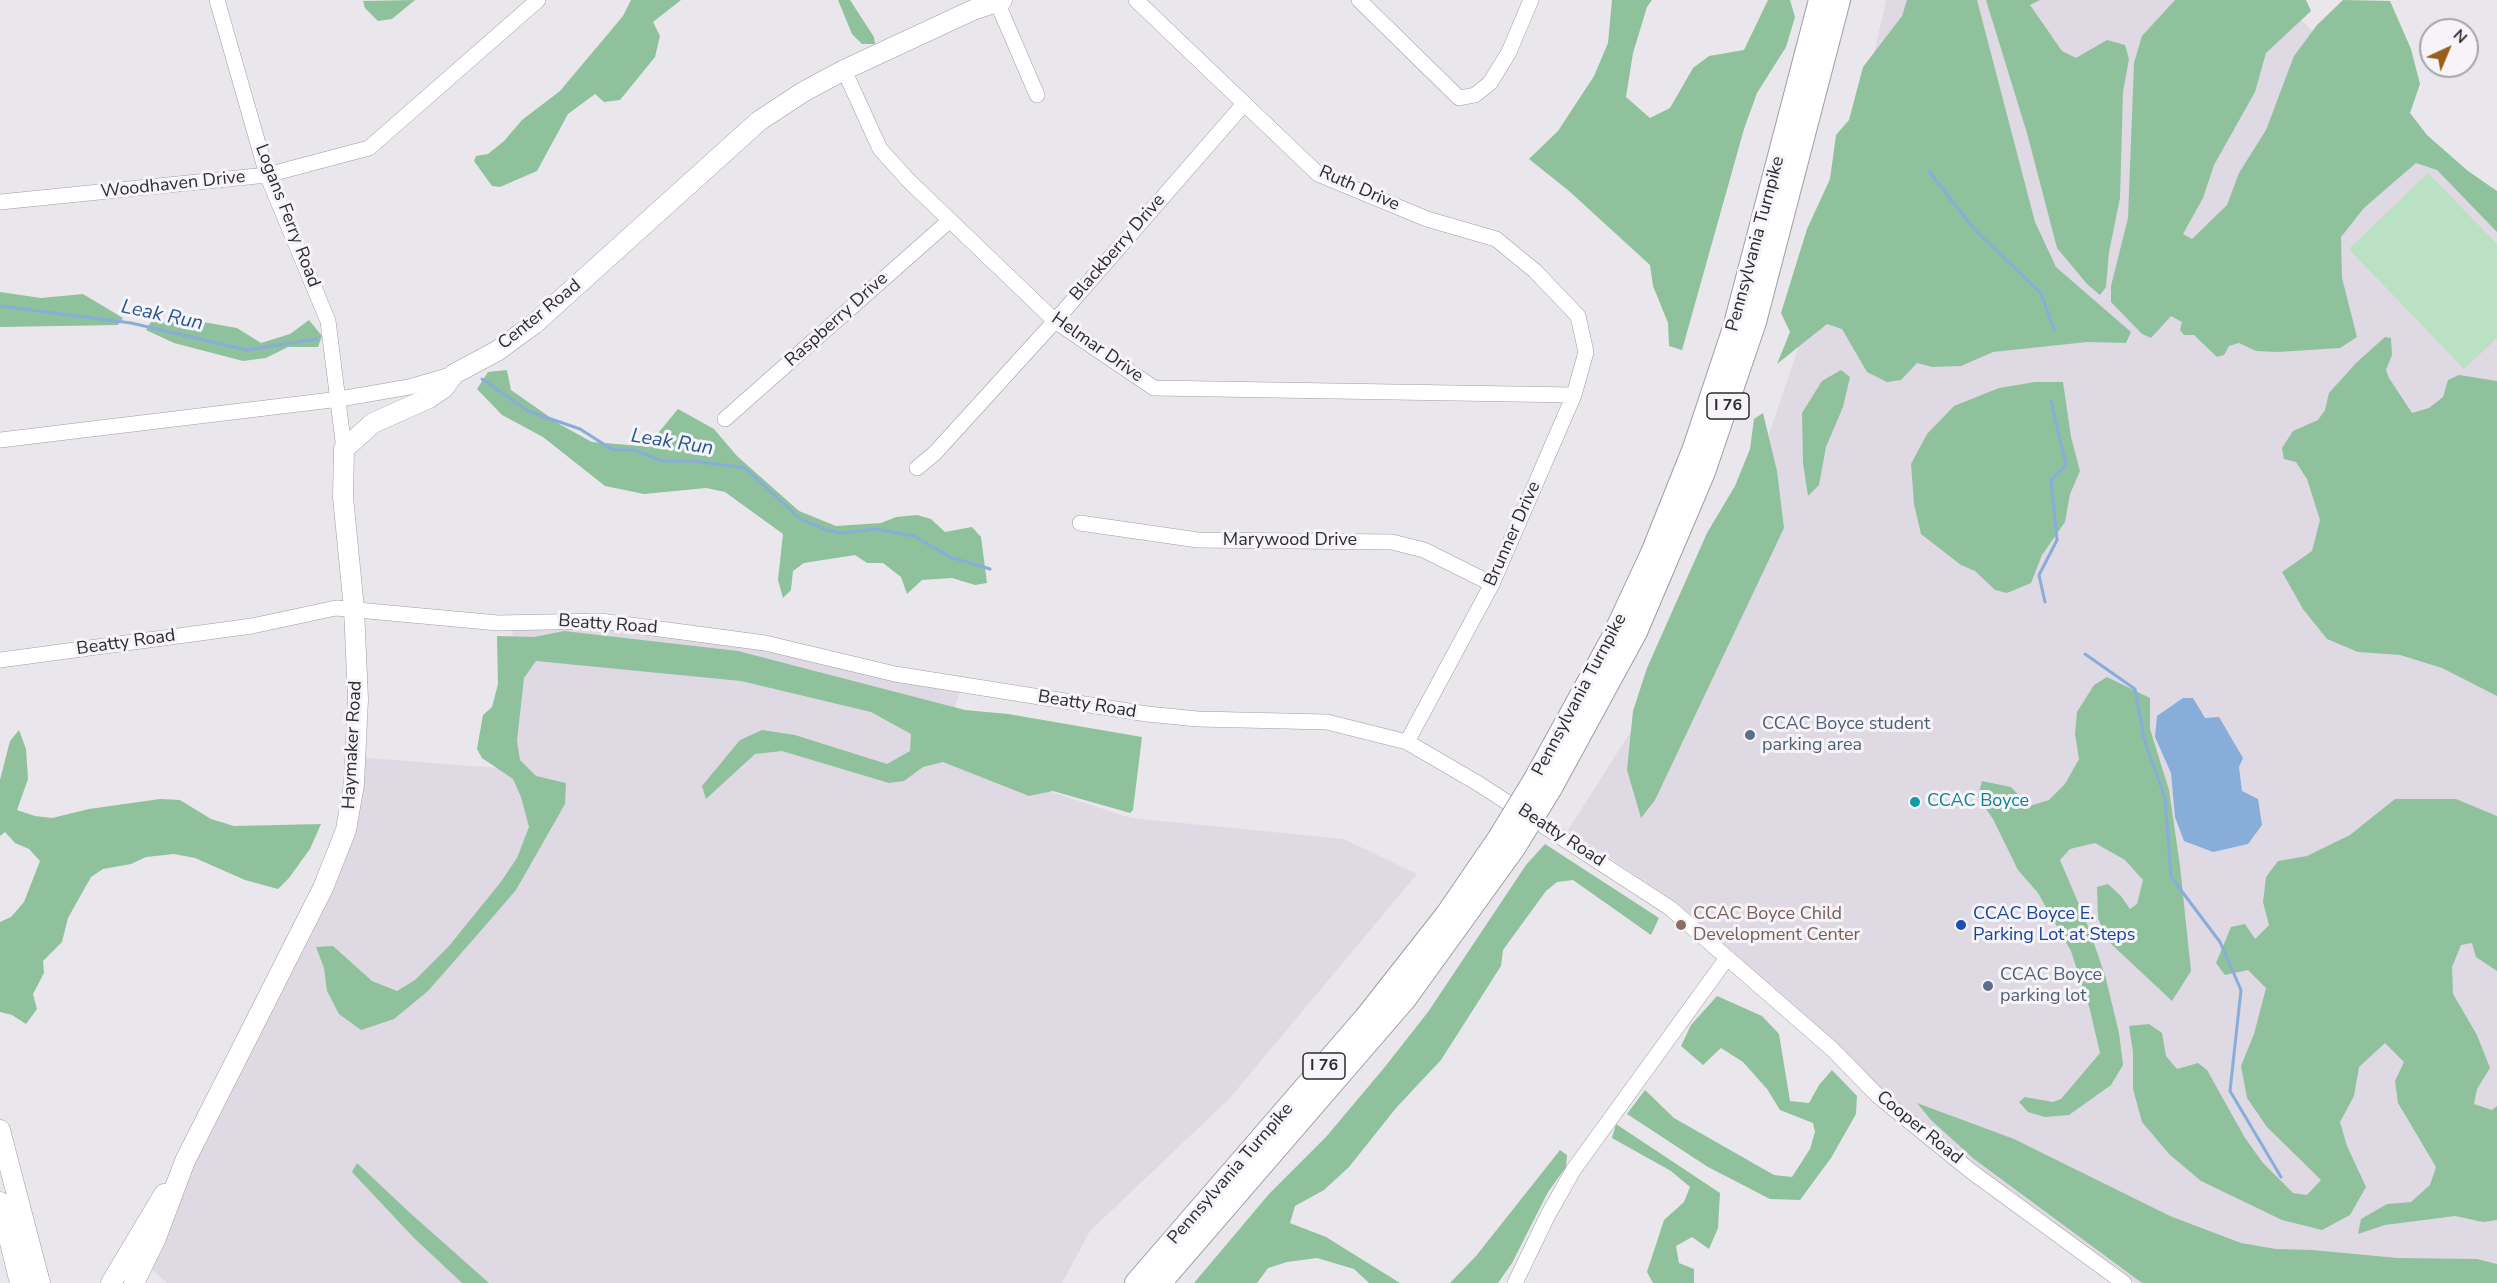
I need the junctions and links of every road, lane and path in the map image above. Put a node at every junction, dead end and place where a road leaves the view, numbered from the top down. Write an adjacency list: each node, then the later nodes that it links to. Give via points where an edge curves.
1 (218, 0): 12 (street, Logans Ferry Road)
2 (538, 0): 12 (street, Woodhaven Drive, via 369,148)
3 (1136, 0): 11 (street, Ruth Drive)
4 (1359, 0): 5 (street, via 1459,98 1475,95 1490,83 1509,52)
5 (1531, 0)
6 (1820, 0): 29 (highway, Pennsylvania Turnpike / I 76, via 1734,328 1694,448 1652,553)
7 (1839, 0): 29 (highway, Pennsylvania Turnpike / I 76, via 1755,322 1711,452 1636,632)
8 (1000, 1): 9 (main road, Center Road); 10 (street)
9 (844, 70): 14 (street, Helmar Drive, via 880,149); 17 (main road, Center Road, via 759,121 534,324 497,351)
10 (1037, 95)
11 (1243, 105): 15 (street, Ruth Drive, via 1318,174 1427,219 1496,239 1535,271); 16 (street, Blackberry Drive)
12 (267, 175): 13 (street, Woodhaven Drive); 19 (street, Logans Ferry Road, via 328,321)
13 (0, 202)
14 (949, 221): 16 (street, Helmar Drive); 20 (street, Raspberry Drive)
15 (1578, 316): 18 (street, Brunner Drive, via 1586,352)
16 (1055, 321): 18 (street, Helmar Drive, via 1154,388); 23 (street, Blackberry Drive)
17 (454, 374): 19 (street, Center Road, via 409,387); 22 (main road, via 444,388 373,423)
18 (1574, 395): 25 (street, Brunner Drive)
19 (340, 399): 21 (street, Center Road); 22 (street, Haymaker Road)
20 (725, 419)
21 (0, 440)
22 (344, 449): 26 (main road, Haymaker Road, via 343,497)
23 (917, 468)
24 (1080, 523): 25 (street, Marywood Drive, via 1198,540 1392,542 1424,550)
25 (1492, 584): 28 (street, Brunner Drive)
26 (354, 609): 27 (street, Beatty Road); 28 (street, Beatty Road, via 498,623 600,621 641,626 765,643 941,683 1147,714 1327,722); 33 (main road, Haymaker Road, via 358,699 354,784 338,855)
27 (0, 660)
28 (1407, 742): 31 (street, Beatty Road, via 1638,885)
29 (1543, 783): 30 (highway, Pennsylvania Turnpike / I 76, bridge)
30 (1506, 843): 39 (highway, Pennsylvania Turnpike / I 76, via 1366,1017); 40 (highway, Pennsylvania Turnpike / I 76, via 1405,999)
31 (1727, 958): 41 (street, via 1574,1169); 42 (street, Cooper Road, via 1878,1096 1972,1172)
32 (0, 1130): 36 (main road)
33 (185, 1161): 37 (main road, Haymaker Road); 38 (main road, Haymaker Road)
34 (0, 1202): 35 (main road)
35 (20, 1283)
36 (40, 1283)
37 (111, 1283)
38 (134, 1283)
39 (1136, 1283)
40 (1160, 1283)
41 (1515, 1283)
42 (2124, 1283)

